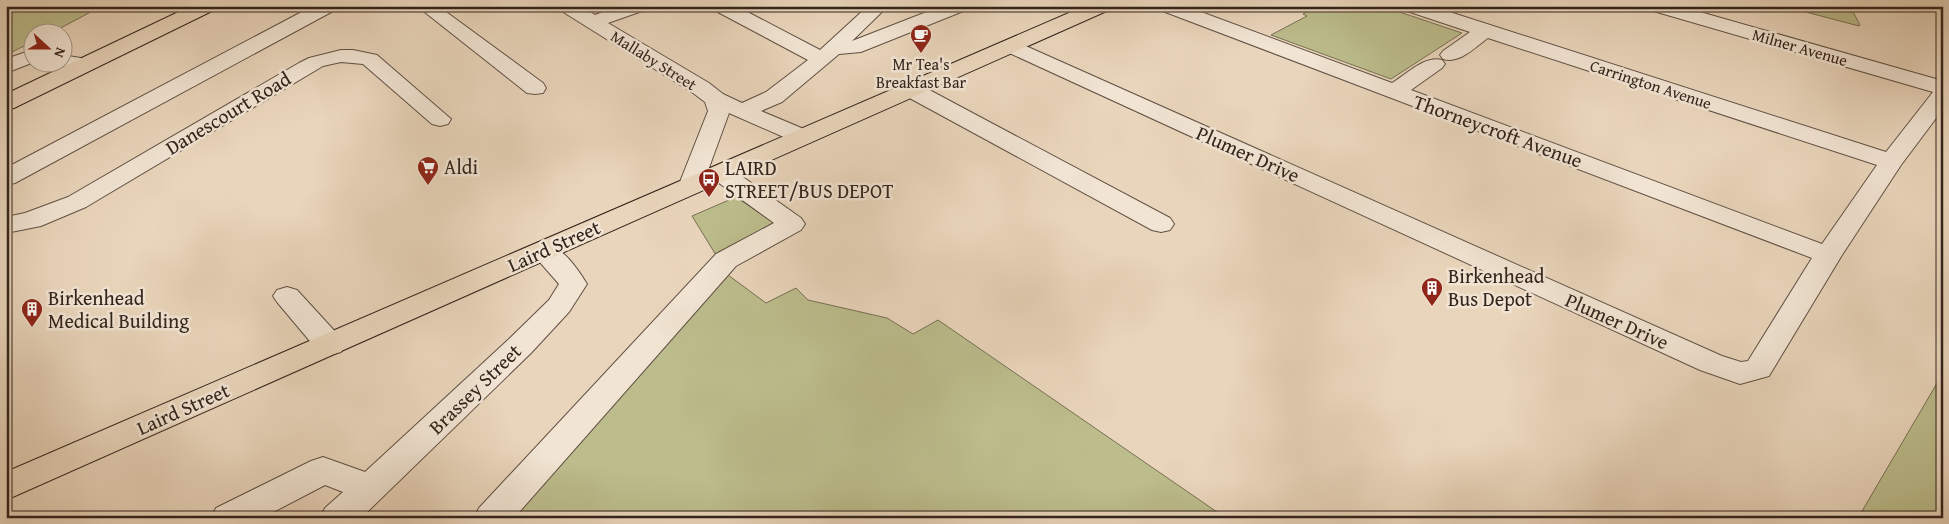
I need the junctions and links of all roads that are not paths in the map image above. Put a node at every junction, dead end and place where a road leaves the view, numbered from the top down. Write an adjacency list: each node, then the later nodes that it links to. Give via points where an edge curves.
1 (208, 6): 19 (main road)
2 (328, 6): 33 (street)
3 (426, 6): 21 (street)
4 (567, 6): 13 (street, Mallaby Street)
5 (638, 6): 13 (street)
6 (721, 6): 16 (street)
7 (959, 6): 16 (street, via 854,48)
8 (1102, 6): 15 (main road, Laird Street)
9 (1167, 6): 24 (street, Thorneycroft Avenue)
10 (1410, 6): 14 (street, Carrington Avenue)
11 (1657, 6): 22 (street, Milner Avenue)
12 (867, 11): 16 (street)
13 (592, 22): 26 (street, Mallaby Street)
14 (1486, 30): 24 (street); 31 (street, Carrington Avenue)
15 (1012, 47): 23 (main road, Laird Street); 38 (street, Plumer Drive, via 1675,347 1740,373 1758,369)
16 (828, 54): 28 (street, via 774,97)
17 (22, 60): 20 (street)
18 (72, 62): 19 (street)
19 (86, 64): 27 (main road)
20 (6, 67)
21 (535, 88)
22 (1943, 88)
23 (912, 90): 30 (main road, Laird Street); 35 (street)
24 (1394, 92): 38 (street, Thorneycroft Avenue)
25 (1943, 94): 31 (street, Plumer Drive)
26 (715, 99): 28 (street, Mallaby Street); 34 (street, Mallaby Street, via 718,111)
27 (6, 103)
28 (742, 111): 30 (street, Mallaby Street)
29 (440, 119): 36 (street, Danescourt Road, via 370,59 353,56 329,58 306,67 77,202 32,220)
30 (803, 137): 32 (main road, Laird Street)
31 (1891, 162): 38 (street, Plumer Drive)
32 (722, 173): 34 (main road, Laird Street); 45 (street, via 792,224 726,260)
33 (6, 178)
34 (690, 187): 37 (main road, Laird Street)
35 (1161, 224)
36 (6, 225)
37 (544, 251): 40 (main road, Laird Street); 42 (street, Brassey Street, via 573,284 559,306)
38 (1828, 255)
39 (288, 296): 40 (street)
40 (330, 345): 41 (main road, Laird Street)
41 (6, 487)
42 (371, 488): 43 (street, via 323,470); 44 (street, Brassey Street)
43 (229, 518)
44 (338, 518)
45 (492, 518)

